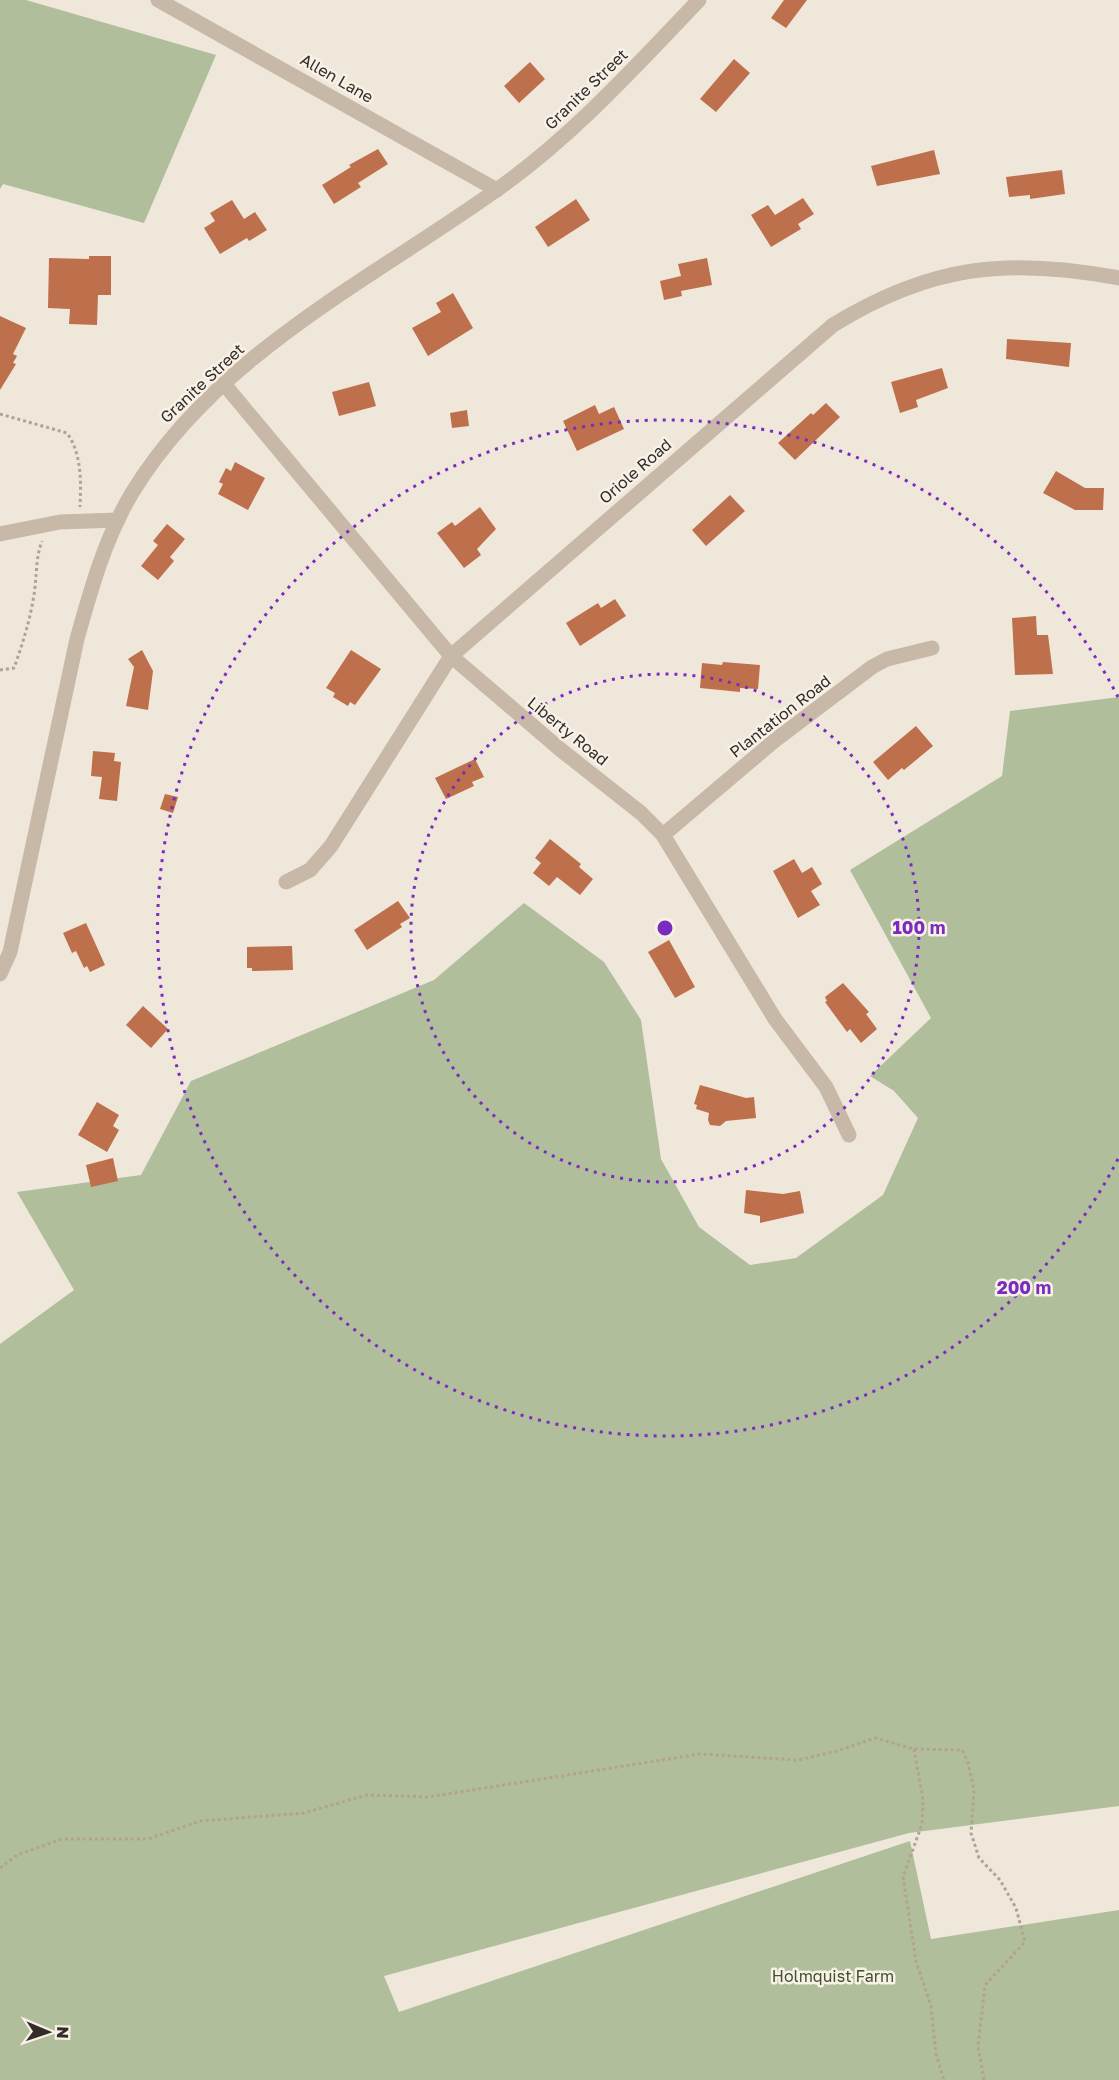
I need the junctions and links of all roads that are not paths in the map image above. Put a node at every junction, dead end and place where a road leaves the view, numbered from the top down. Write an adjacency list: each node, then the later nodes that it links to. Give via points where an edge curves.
1 (158, 0): 3 (street, Allen Lane)
2 (699, 0): 3 (street, Granite Street, via 611,92)
3 (497, 190): 5 (street, Granite Street, via 290,328)
4 (1119, 278): 9 (street, Oriole Road, via 1056,268 991,267 928,280 865,305 803,349)
5 (224, 384): 6 (street, Granite Street, via 168,439); 9 (street, Liberty Road)
6 (118, 520): 7 (street, via 80,520); 12 (street, Granite Street, via 90,589 77,639 10,952)
7 (0, 534)
8 (932, 648): 10 (street, Plantation Road, via 887,659 872,667 774,741)
9 (451, 656): 10 (street, Liberty Road); 11 (street, Oriole Road, via 331,846 310,870)
10 (663, 835): 13 (street, Liberty Road, via 780,1028 826,1087)
11 (286, 882)
12 (0, 974)
13 (849, 1135)

